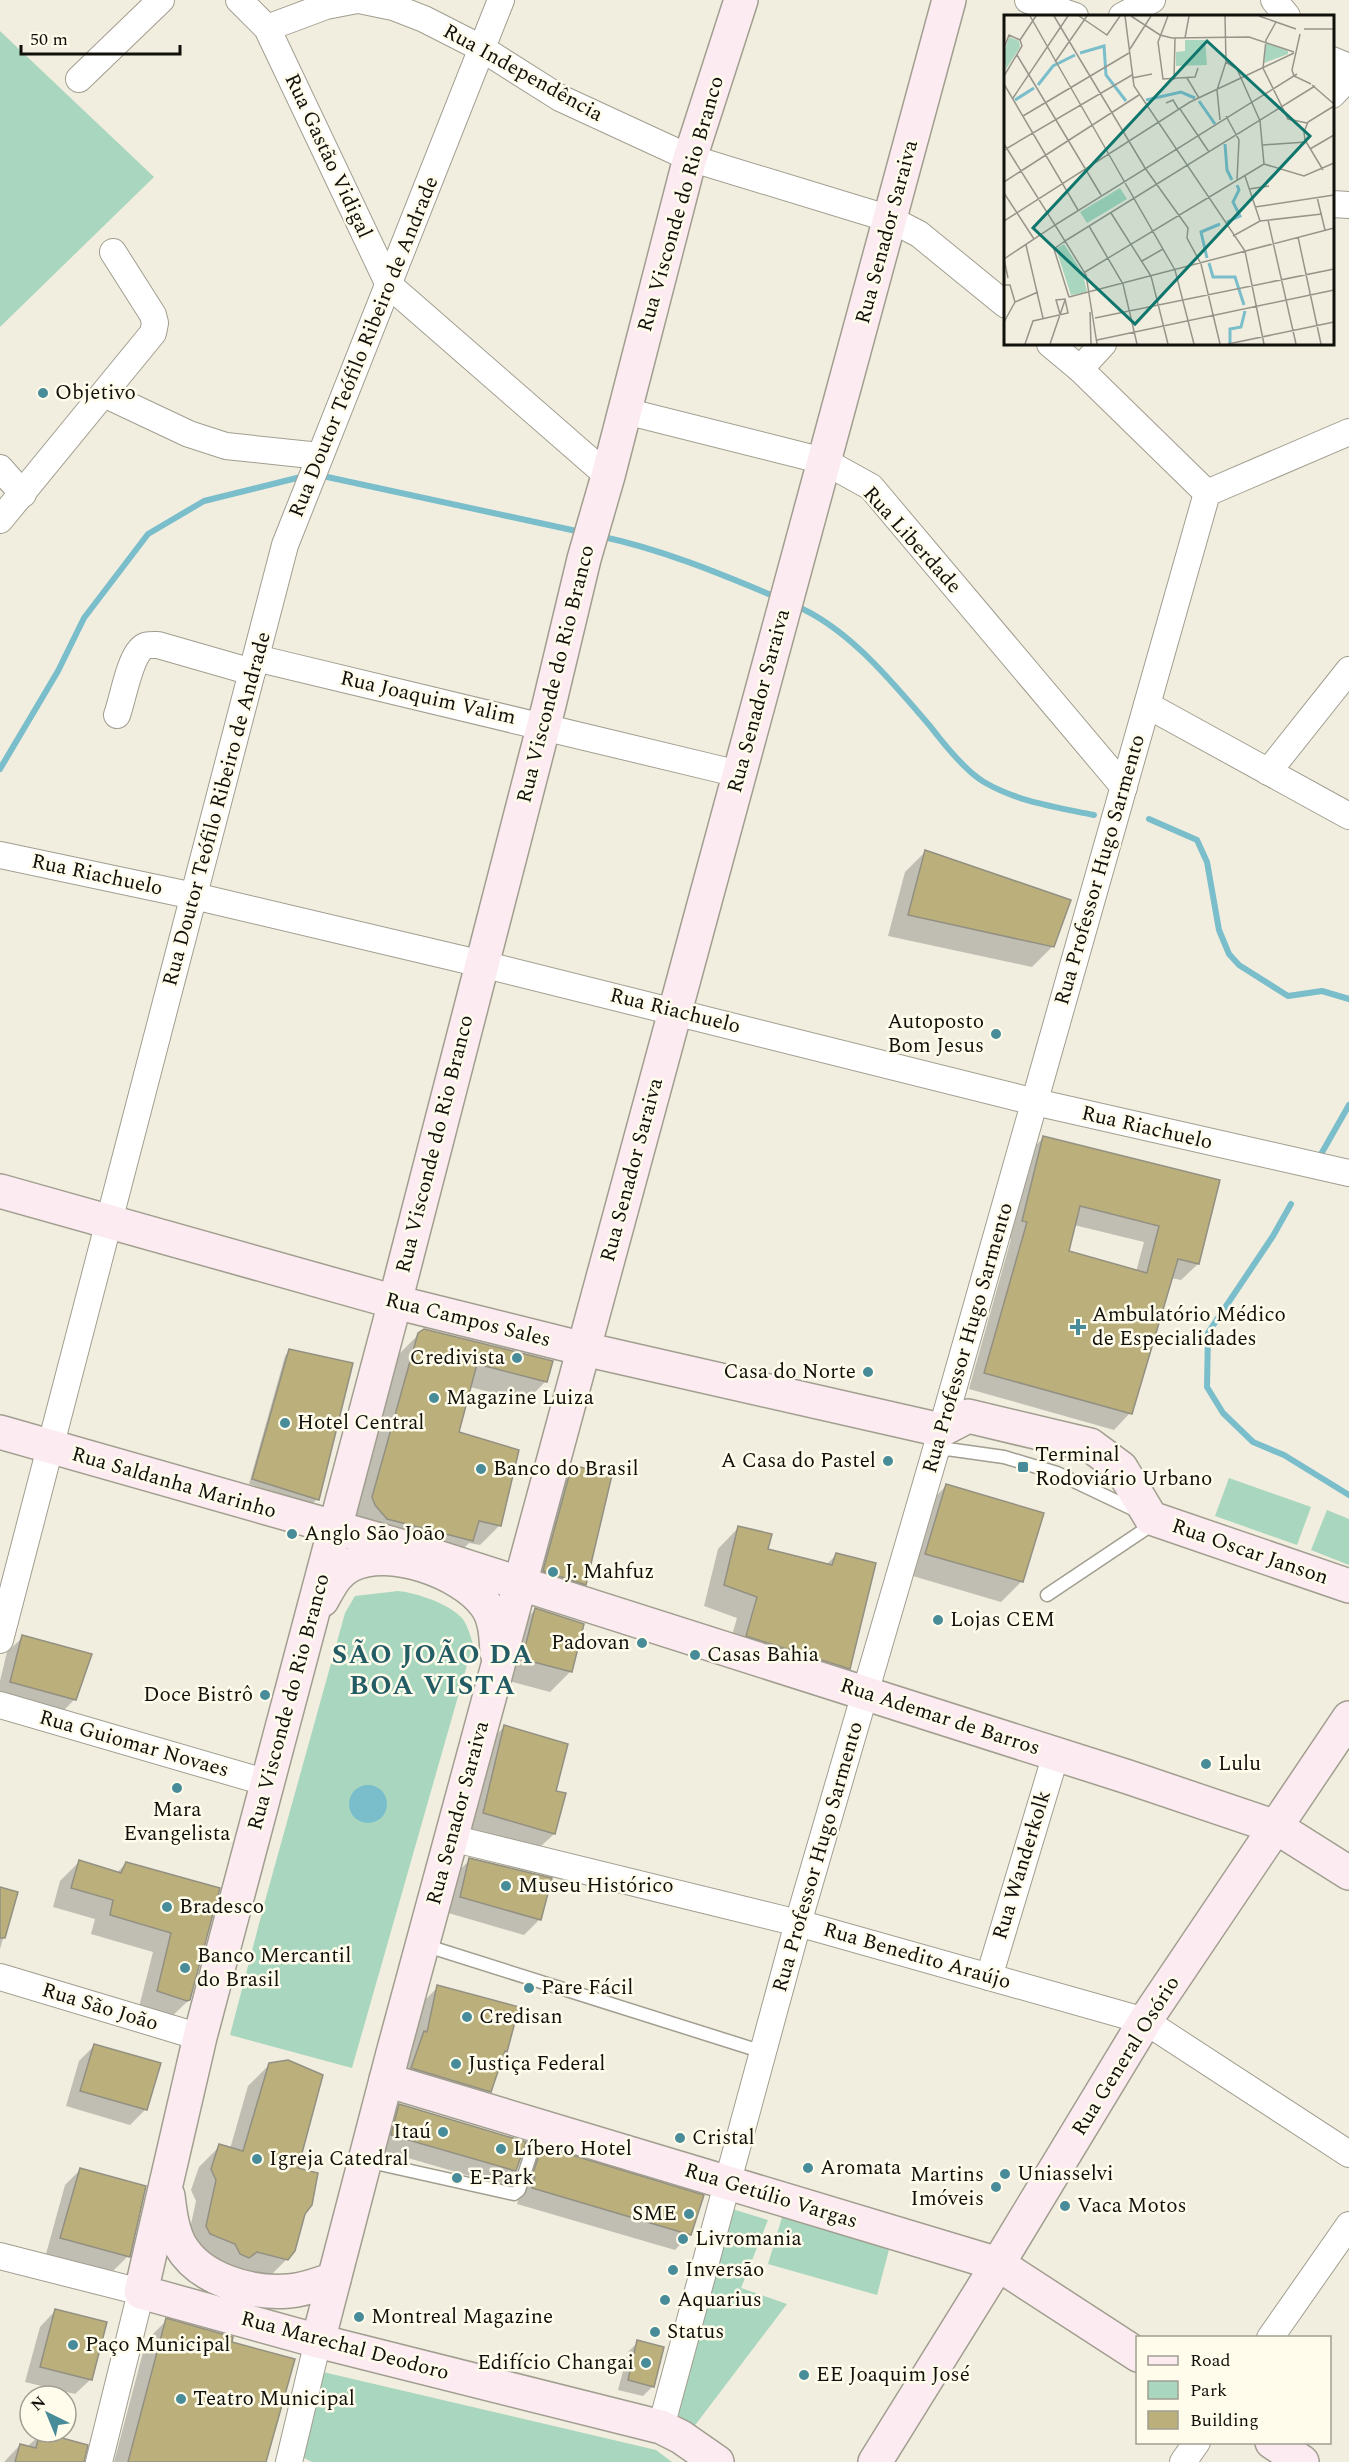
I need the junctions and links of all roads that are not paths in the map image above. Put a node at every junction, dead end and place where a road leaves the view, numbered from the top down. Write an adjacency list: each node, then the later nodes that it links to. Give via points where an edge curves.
1 (161, 0): 18 (street)
2 (239, 0): 13 (street, Rua Gastão Vidigal)
3 (358, 0): 13 (street, Rua Independência, via 305,13); 14 (street, Rua Independência, via 393,7)
4 (501, 0): 14 (street, Rua Doutor Teófilo Ribeiro de Andrade)
5 (741, 0): 20 (main road, Rua Visconde do Rio Branco)
6 (949, 0): 23 (main road, Rua Senador Saraiva)
7 (1028, 0): 10 (street)
8 (1152, 0): 11 (street)
9 (1274, 0): 12 (street)
10 (1072, 15)
11 (1124, 15)
12 (1286, 15)
13 (267, 28): 25 (street, Rua Gastão Vidigal)
14 (481, 48): 20 (street, Rua Independência, via 560,98); 25 (street, Rua Doutor Teófilo Ribeiro de Andrade)
15 (1334, 61): 16 (street)
16 (1349, 67)
17 (1349, 77): 19 (street)
18 (79, 80)
19 (1334, 93)
20 (690, 158): 23 (street, Rua Independência); 31 (main road, Rua Visconde do Rio Branco)
21 (1334, 204): 22 (street)
22 (1349, 205)
23 (890, 219): 26 (street, Rua Independência, via 926,239); 33 (main road, Rua Senador Saraiva)
24 (113, 252): 30 (street, via 155,323 153,333)
25 (389, 285): 35 (street, Rua Doutor Teófilo Ribeiro de Andrade); 36 (street, Rua Gastão Vidigal)
26 (1004, 304)
27 (1051, 345): 29 (street)
28 (1102, 345): 29 (street)
29 (1080, 369): 37 (street)
30 (104, 394): 35 (street, via 189,434); 38 (street)
31 (625, 411): 33 (street, Rua Liberdade); 36 (main road, Rua Visconde do Rio Branco)
32 (1349, 432): 37 (street)
33 (824, 461): 46 (main road, Rua Senador Saraiva); 47 (street, Rua Liberdade, via 871,487)
34 (0, 468): 38 (street)
35 (315, 469): 40 (street, Rua Doutor Teófilo Ribeiro de Andrade, via 285,545)
36 (603, 491): 44 (main road, Rua Visconde do Rio Branco)
37 (1207, 493): 42 (street, Rua Professor Hugo Sarmento)
38 (23, 494): 39 (street)
39 (0, 520)
40 (254, 665): 43 (street, Rua Joaquim Valim, via 147,645 135,659); 44 (street, Rua Joaquim Valim); 50 (street, Rua Doutor Teófilo Ribeiro de Andrade)
41 (1349, 670): 45 (street)
42 (1147, 705): 45 (street); 47 (street, Rua Professor Hugo Sarmento)
43 (117, 715)
44 (543, 726): 46 (street, Rua Joaquim Valim); 51 (main road, Rua Visconde do Rio Branco)
45 (1268, 772): 48 (street)
46 (739, 774): 52 (main road, Rua Senador Saraiva)
47 (1124, 787): 53 (street, Rua Professor Hugo Sarmento)
48 (1349, 816)
49 (0, 855): 50 (street, Rua Riachuelo)
50 (194, 896): 51 (street, Rua Riachuelo); 56 (street, Rua Doutor Teófilo Ribeiro de Andrade)
51 (482, 964): 52 (street, Rua Riachuelo); 57 (main road, Rua Visconde do Rio Branco)
52 (675, 1011): 53 (street, Rua Riachuelo); 58 (main road, Rua Senador Saraiva)
53 (1035, 1102): 54 (street, Rua Riachuelo); 60 (street, Rua Professor Hugo Sarmento)
54 (1349, 1173)
55 (0, 1191): 56 (main road, Rua Campos Sales)
56 (109, 1221): 57 (main road, Rua Campos Sales); 61 (street, Rua Doutor Teófilo Ribeiro de Andrade)
57 (395, 1302): 58 (main road, Rua Campos Sales); 63 (main road, Rua Visconde do Rio Branco)
58 (584, 1349): 60 (main road, Rua Campos Sales); 64 (main road, Rua Senador Saraiva)
59 (0, 1432): 61 (main road, Rua Saldanha Marinho)
60 (937, 1445): 62 (main road, via 968,1416 1090,1445 1121,1468); 70 (street, Rua Professor Hugo Sarmento)
61 (50, 1448): 63 (main road, Rua Saldanha Marinho); 68 (street, Rua Doutor Teófilo Ribeiro de Andrade)
62 (1154, 1520): 65 (main road, Rua Oscar Janson); 66 (lane)
63 (335, 1528): 64 (main road, Rua Saldanha Marinho); 67 (main road, Rua Visconde do Rio Branco)
64 (520, 1583): 69 (main road, Rua Senador Saraiva); 70 (main road, Rua Ademar de Barros)
65 (1349, 1586)
66 (1047, 1595)
67 (312, 1617): 69 (main road, via 334,1578 350,1565 387,1559 435,1569 463,1583 487,1606 496,1631); 74 (main road, Rua Visconde do Rio Branco)
68 (0, 1640)
69 (498, 1664): 76 (main road, Rua Senador Saraiva)
70 (866, 1693): 73 (main road, Rua Ademar de Barros); 78 (street, Rua Professor Hugo Sarmento)
71 (0, 1705): 74 (street, Rua Guiomar Novaes)
72 (1349, 1718): 75 (main road, Rua General Osório)
73 (1056, 1754): 75 (main road, Rua Ademar de Barros); 81 (street, Rua Wanderkolk)
74 (268, 1783): 83 (main road, Rua Visconde do Rio Branco)
75 (1276, 1827): 77 (main road, Rua Ademar de Barros); 82 (main road, Rua General Osório)
76 (451, 1838): 78 (street, Rua Benedito Araújo); 79 (main road, Rua Senador Saraiva)
77 (1349, 1874)
78 (798, 1923): 81 (street, Rua Benedito Araújo); 84 (street, Rua Professor Hugo Sarmento)
79 (422, 1944): 84 (lane); 85 (main road, Rua Senador Saraiva)
80 (0, 1977): 83 (street, Rua São João)
81 (989, 1977): 82 (street, Rua Benedito Araújo)
82 (1145, 2021): 87 (street, Rua Benedito Araújo); 93 (main road, Rua General Osório)
83 (200, 2037): 90 (main road, Rua Visconde do Rio Branco)
84 (763, 2052): 89 (street, Rua Professor Hugo Sarmento)
85 (386, 2080): 86 (main road, Rua Getúlio Vargas); 88 (main road, Rua Senador Saraiva)
86 (540, 2126): 88 (lane, via 519,2190 514,2194); 89 (main road, Rua Getúlio Vargas)
87 (1349, 2154)
88 (365, 2160): 94 (main road, Rua Senador Saraiva)
89 (727, 2182): 93 (main road, Rua Getúlio Vargas); 99 (street, Rua Professor Hugo Sarmento)
90 (166, 2185): 94 (main road, via 179,2243 203,2271 248,2288 266,2290 290,2291); 95 (main road, Rua Visconde do Rio Branco)
91 (1349, 2225): 97 (street)
92 (0, 2256): 95 (street, Rua Marechal Deodoro)
93 (998, 2264): 98 (main road, Rua Getúlio Vargas); 105 (main road, Rua General Osório)
94 (334, 2279): 96 (main road, Rua Senador Saraiva)
95 (143, 2283): 96 (main road, Rua Marechal Deodoro); 102 (street)
96 (320, 2332): 99 (main road, Rua Marechal Deodoro); 103 (street)
97 (1271, 2336)
98 (1136, 2354)
99 (661, 2427): 104 (main road, Rua Marechal Deodoro)
100 (1196, 2444): 106 (street)
101 (1275, 2444): 107 (main road)
102 (99, 2462)
103 (289, 2462)
104 (717, 2462)
105 (875, 2462)
106 (1183, 2462)
107 (1302, 2462)

